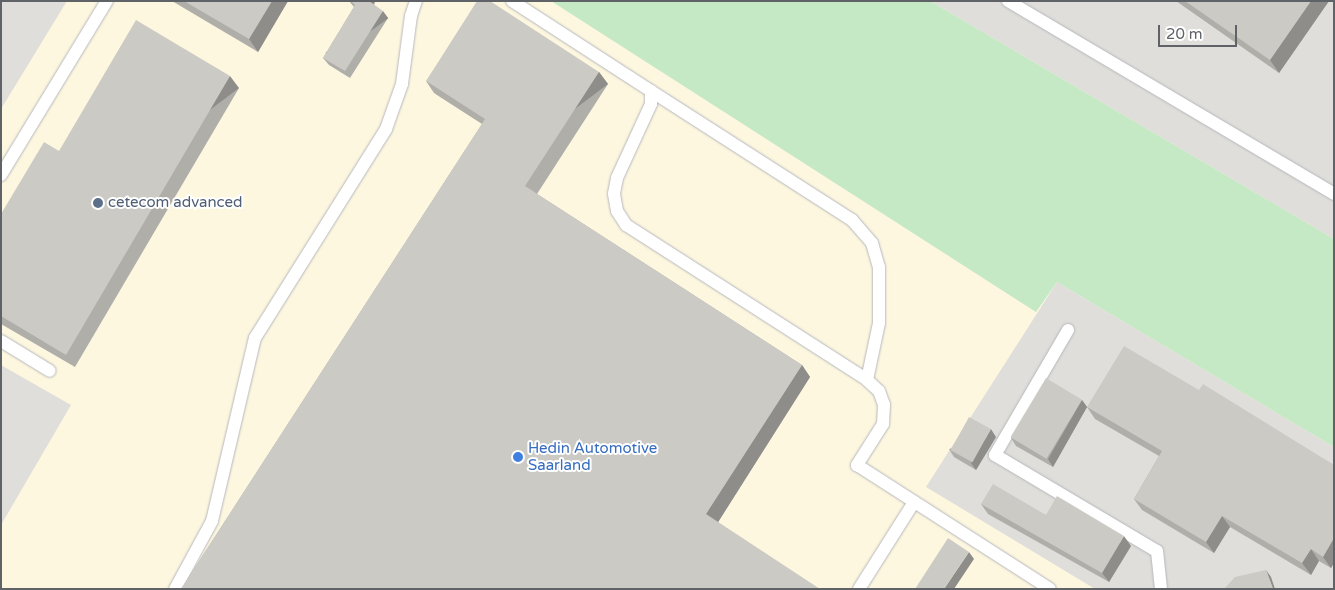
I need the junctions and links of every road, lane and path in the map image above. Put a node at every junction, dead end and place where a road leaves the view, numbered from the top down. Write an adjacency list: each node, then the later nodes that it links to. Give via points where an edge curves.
1 (107, 1): 6 (lane)
2 (416, 1): 13 (lane, via 402,84 386,129 255,338 212,521)
3 (512, 1): 5 (lane)
4 (1008, 1): 7 (lane)
5 (651, 92): 11 (lane, via 852,220 872,243 878,267 879,323); 11 (lane, via 651,104 617,178 614,194 617,212 626,225)
6 (1, 175)
7 (1334, 194)
8 (1068, 330): 16 (lane, via 995,455 1157,552)
9 (1, 341): 10 (lane)
10 (50, 370)
11 (867, 380): 12 (lane, via 879,391 884,405 883,424 857,465)
12 (914, 502): 14 (lane); 15 (lane)
13 (175, 589)
14 (859, 589)
15 (1050, 589)
16 (1161, 589)

